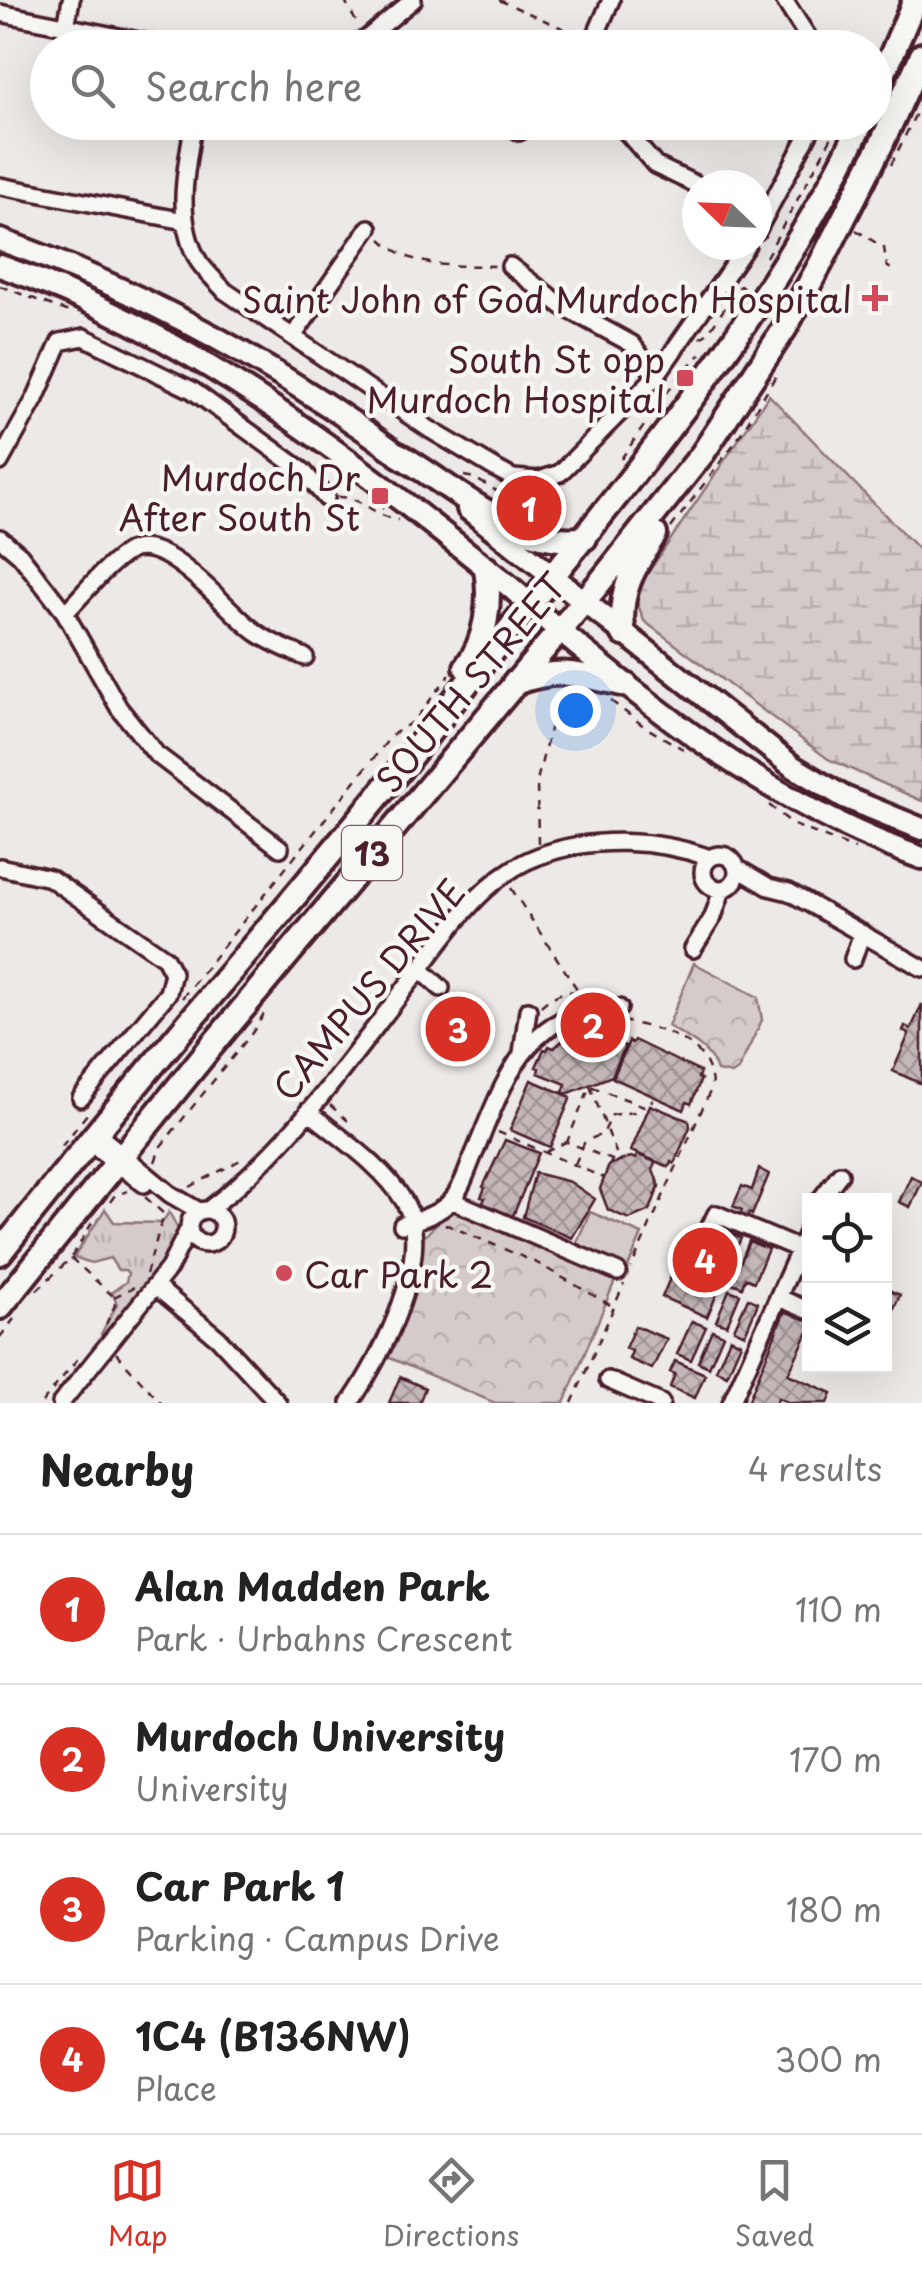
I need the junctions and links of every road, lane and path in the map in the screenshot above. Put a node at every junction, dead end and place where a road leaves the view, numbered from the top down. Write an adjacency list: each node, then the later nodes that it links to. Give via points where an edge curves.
1 (71, 0): 9 (street)
2 (344, 0): 11 (path)
3 (413, 0): 12 (street)
4 (500, 0): 13 (path)
5 (611, 0): 14 (street)
6 (784, 0): 15 (street)
7 (915, 0): 16 (highway)
8 (0, 13): 9 (street)
9 (66, 26): 10 (street)
10 (86, 30)
11 (361, 30)
12 (377, 30)
13 (562, 30)
14 (597, 30)
15 (803, 30)
16 (892, 54)
17 (922, 55): 18 (highway, SOUTH STREET / 13)
18 (892, 122)
19 (191, 140): 28 (street)
20 (634, 140): 25 (street, via 655,164)
21 (805, 140): 27 (street)
22 (830, 140): 35 (path)
23 (853, 140): 51 (highway, SOUTH STREET / 13, via 709,379)
24 (884, 140): 42 (highway, SOUTH STREET / 13)
25 (682, 178)
26 (0, 186): 28 (street)
27 (772, 203)
28 (185, 222): 39 (street, via 198,261 225,292)
29 (369, 228): 34 (path, via 396,254 424,265); 39 (street)
30 (855, 229): 36 (path, via 884,248)
31 (0, 240): 43 (main road, via 150,304 318,400)
32 (737, 260): 38 (street)
33 (0, 266): 52 (main road, via 119,318 235,382 317,436)
34 (510, 266): 41 (street, via 562,306 632,344)
35 (763, 266)
36 (892, 270)
37 (751, 292): 38 (path, via 740,286 708,334 697,338)
38 (687, 331): 41 (street)
39 (294, 335): 47 (street)
40 (704, 351): 45 (path, via 651,414)
41 (656, 376): 47 (street, via 560,473)
42 (734, 408): 54 (highway, SOUTH STREET / 13); 58 (highway, via 632,569)
43 (400, 456): 51 (highway, via 525,532); 53 (main road)
44 (0, 462): 48 (street, via 60,342 84,336 192,390 303,471)
45 (617, 472)
46 (456, 475): 47 (path, via 506,496)
47 (512, 478)
48 (326, 498): 49 (path, via 354,496 381,517)
49 (403, 516)
50 (0, 538): 56 (street)
51 (585, 538): 53 (highway, SOUTH STREET / 13)
52 (486, 568): 55 (main road); 64 (highway, via 490,591 472,660 430,712)
53 (552, 578): 54 (main road); 55 (highway, SOUTH STREET / 13)
54 (584, 601): 57 (highway, SOUTH STREET / 13); 58 (main road)
55 (530, 604): 57 (main road); 64 (highway, SOUTH STREET / 13)
56 (65, 614): 59 (street, via 120,558 147,549 198,578 257,633); 66 (street, via 120,708 156,754)
57 (559, 630): 62 (highway, SOUTH STREET / 13); 63 (main road)
58 (624, 634): 65 (main road, via 792,766)
59 (305, 657)
60 (454, 668): 82 (path, via 414,720 392,735)
61 (562, 681): 68 (path, via 537,781)
62 (514, 683): 63 (highway, via 564,672); 101 (highway, SOUTH STREET / 13)
63 (626, 685): 70 (main road, via 774,791)
64 (406, 762): 95 (highway, SOUTH STREET / 13)
65 (922, 830)
66 (280, 848)
67 (682, 852): 68 (street, CAMPUS DRIVE, via 619,840); 69 (street, CAMPUS DRIVE); 73 (street)
68 (539, 856): 78 (street, CAMPUS DRIVE, via 466,909)
69 (710, 858): 73 (street); 74 (street, CAMPUS DRIVE, via 726,856)
70 (922, 858)
71 (0, 867): 89 (street, via 50,878 165,958 172,973 168,994)
72 (517, 878): 80 (path, via 508,884)
73 (704, 879): 74 (street, via 710,887); 74 (street, via 710,892 696,943)
74 (731, 881): 75 (street, via 788,892)
75 (862, 933): 76 (street); 77 (street)
76 (854, 959)
77 (922, 968)
78 (420, 969): 79 (street); 87 (street, CAMPUS DRIVE)
79 (440, 988)
80 (579, 992)
81 (273, 998): 105 (path, via 161,1146)
82 (174, 1006)
83 (528, 1010): 85 (street)
84 (614, 1013): 85 (street, via 596,1008 558,1022); 129 (path, via 693,1046 712,1072 712,1087)
85 (522, 1052): 107 (street)
86 (590, 1086): 90 (path); 93 (path); 96 (path)
87 (320, 1096): 91 (street, CAMPUS DRIVE); 94 (path, via 347,1120)
88 (653, 1100): 90 (path)
89 (88, 1101): 98 (path)
90 (640, 1105): 93 (path, via 614,1114)
91 (308, 1110): 111 (street, CAMPUS DRIVE); 113 (street, via 382,1174 406,1203)
92 (500, 1123): 100 (path, via 496,1132)
93 (606, 1127): 97 (path); 102 (path)
94 (344, 1129)
95 (91, 1137): 101 (street); 118 (highway, SOUTH STREET / 13)
96 (566, 1142): 97 (path); 100 (path)
97 (582, 1148): 102 (path); 103 (path)
98 (60, 1149)
99 (255, 1150): 108 (path, via 192,1185)
100 (545, 1152): 103 (path)
101 (120, 1158): 105 (street); 130 (highway, SOUTH STREET / 13)
102 (612, 1160): 103 (path, via 604,1178)
103 (574, 1165)
104 (840, 1174): 106 (street)
105 (141, 1183): 108 (street); 108 (path); 109 (path)
106 (825, 1193)
107 (451, 1200): 110 (street); 123 (street)
108 (172, 1206): 111 (street); 126 (path, via 142,1280)
109 (105, 1207)
110 (435, 1213): 113 (street); 129 (path, via 448,1226 537,1263)
111 (202, 1217): 115 (street, via 195,1240); 115 (street, CAMPUS DRIVE, via 223,1232); 121 (street, CAMPUS DRIVE)
112 (96, 1218): 119 (path)
113 (408, 1224): 122 (street, via 416,1245)
114 (703, 1241): 117 (street, via 716,1214)
115 (208, 1244): 121 (street, CAMPUS DRIVE)
116 (802, 1244): 117 (street)
117 (800, 1249): 127 (street)
118 (0, 1253)
119 (71, 1258): 125 (path); 126 (path)
120 (392, 1266): 122 (street)
121 (170, 1268): 124 (street, CAMPUS DRIVE)
122 (412, 1271): 141 (street)
123 (618, 1272)
124 (155, 1286): 134 (street, CAMPUS DRIVE); 140 (street, via 218,1338)
125 (36, 1291)
126 (114, 1297): 132 (path)
127 (778, 1298): 131 (street); 144 (street)
128 (24, 1306): 133 (path)
129 (614, 1306): 142 (path)
130 (0, 1307)
131 (802, 1308)
132 (104, 1325)
133 (0, 1336)
134 (108, 1345): 138 (street, CAMPUS DRIVE); 139 (path)
135 (85, 1350): 137 (path)
136 (608, 1380): 143 (street)
137 (42, 1403)
138 (61, 1403)
139 (161, 1403)
140 (278, 1403)
141 (350, 1403)
142 (572, 1403)
143 (661, 1403)
144 (731, 1403)

